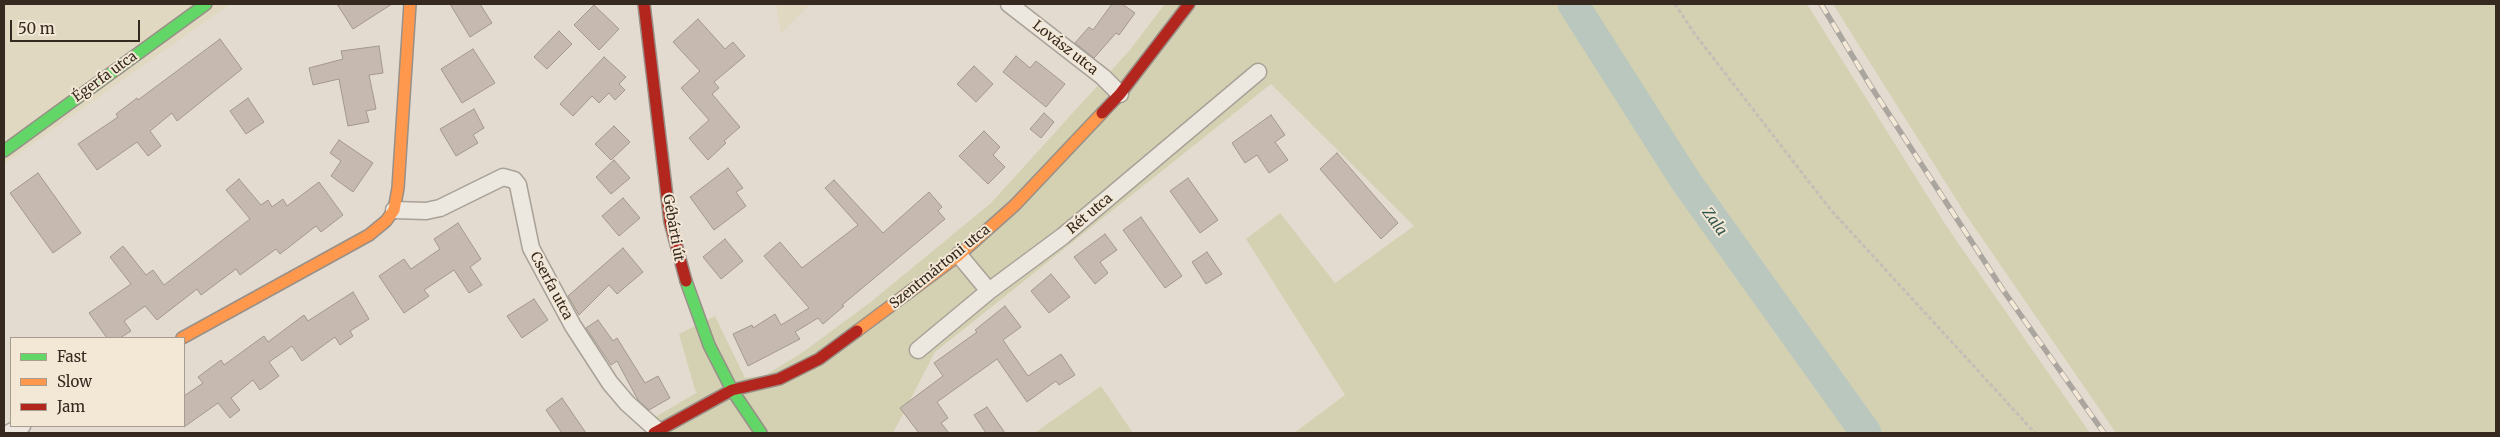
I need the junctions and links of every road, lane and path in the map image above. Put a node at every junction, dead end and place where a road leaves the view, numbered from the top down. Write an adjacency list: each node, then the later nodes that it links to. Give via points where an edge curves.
1 (206, 4): 9 (street, Égerfa utca)
2 (410, 4): 10 (street)
3 (644, 4): 15 (street, Gébárti út, via 674,245 699,323)
4 (1009, 4): 8 (street, Lovász utca)
5 (1189, 4): 8 (street, Szentmártoni utca)
6 (1675, 4): 21 (path, via 1830,209)
7 (1258, 72): 12 (street, Rét utca, via 1063,236)
8 (1120, 94): 11 (street, Szentmártoni utca, via 1014,205)
9 (4, 151)
10 (394, 210): 13 (street, via 369,234); 18 (street, Cserfa utca, via 440,208 503,177 514,180 518,184 525,226 534,254 573,326 610,384)
11 (959, 256): 12 (street); 15 (street, Szentmártoni utca, via 819,359 779,379)
12 (989, 291): 14 (street, Rét utca)
13 (184, 337)
14 (918, 350)
15 (732, 390): 17 (street, Szentmártoni utca); 20 (street, Gébárti út)
16 (20, 427): 19 (street)
17 (679, 427): 18 (street, Szentmártoni utca)
18 (656, 432)
19 (9, 433)
20 (761, 433)
21 (2035, 433)

